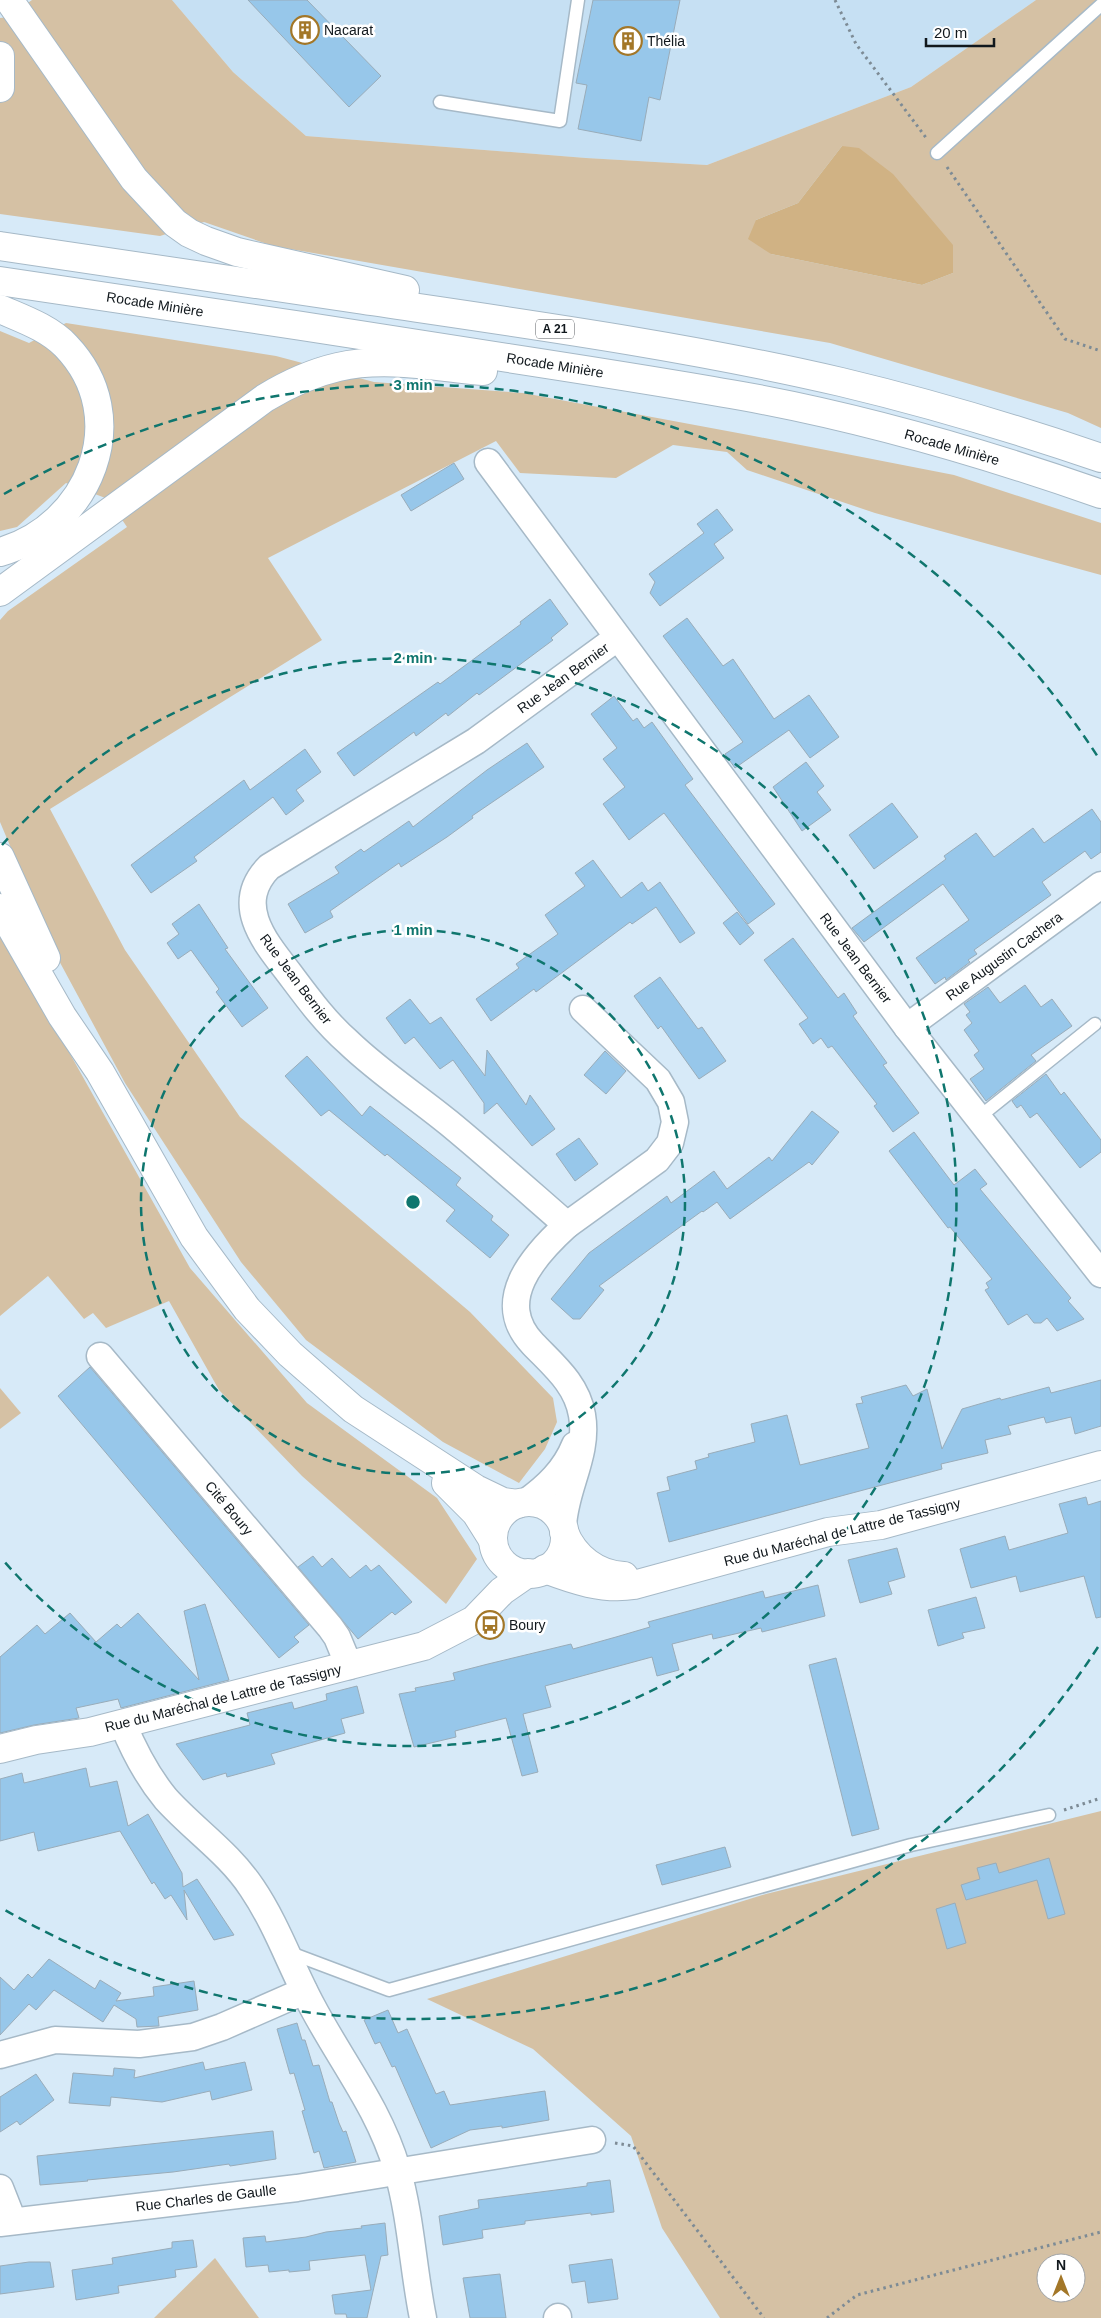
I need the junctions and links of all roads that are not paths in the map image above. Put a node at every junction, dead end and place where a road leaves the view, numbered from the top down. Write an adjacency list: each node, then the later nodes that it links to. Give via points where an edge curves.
1 (9, 0): 11 (main road, via 134,179 169,217 189,233 237,252 396,288)
2 (578, 0): 6 (lane, via 560,120)
3 (1101, 5): 7 (lane)
4 (0, 56): 5 (main road)
5 (0, 88)
6 (440, 102)
7 (937, 153)
8 (0, 246): 11 (main road, A 21)
9 (0, 280): 12 (main road, Rocade Minière)
10 (0, 310): 16 (main road, via 54,336 71,352 95,398 99,432 90,474 68,511 43,532)
11 (512, 322): 13 (main road, A 21, via 682,350 840,382 975,417)
12 (655, 381): 15 (main road, Rocade Minière, via 744,396 879,426 1038,472); 17 (main road, via 543,377 376,363 322,371 265,398)
13 (1101, 458)
14 (488, 462): 18 (street, Rue Jean Bernier)
15 (1101, 494)
16 (0, 552)
17 (2, 590)
18 (617, 638): 24 (street, Rue Jean Bernier); 27 (street, Rue Jean Bernier, via 476,741 275,862 262,874 254,894 254,917 262,937 331,1026)
19 (0, 857): 25 (main road)
20 (1101, 885): 24 (street, Rue Augustin Cachera)
21 (0, 908): 25 (main road, via 62,1016)
22 (583, 1009): 27 (street, via 658,1080 671,1102 675,1122 670,1143 658,1160)
23 (1095, 1024): 26 (lane)
24 (907, 1027): 26 (street, Rue Jean Bernier)
25 (100, 1072): 31 (main road, via 194,1237 242,1304 332,1393)
26 (978, 1118): 28 (street, Rue Jean Bernier)
27 (567, 1225): 30 (street, via 540,1252 525,1273 519,1287 516,1310 523,1331 575,1392)
28 (1101, 1274)
29 (100, 1356): 39 (street, Cité Boury, via 330,1627)
30 (582, 1416): 33 (street, via 577,1440 568,1460 548,1485); 34 (street, via 580,1459 566,1503)
31 (390, 1435): 33 (main road, via 476,1489 503,1502); 35 (main road, via 460,1496 482,1521)
32 (1101, 1465): 37 (main road, Rue du Maréchal de Lattre de Tassigny, via 881,1525 828,1532)
33 (522, 1503): 34 (main road, via 541,1504 551,1510); 35 (main road, via 501,1515 495,1524)
34 (564, 1530): 36 (main road, via 560,1554); 37 (main road, Rue du Maréchal de Lattre de Tassigny, via 580,1557 605,1572 628,1576)
35 (494, 1545): 36 (main road, via 508,1567); 38 (main road, Rue du Maréchal de Lattre de Tassigny, via 482,1591 470,1610)
36 (536, 1571): 37 (main road, Rue du Maréchal de Lattre de Tassigny, via 615,1587 634,1585); 38 (main road, Rue du Maréchal de Lattre de Tassigny, via 502,1591 480,1615)
37 (669, 1574)
38 (444, 1637): 39 (main road, Rue du Maréchal de Lattre de Tassigny, via 411,1650)
39 (348, 1666): 40 (main road, Rue du Maréchal de Lattre de Tassigny)
40 (123, 1724): 41 (main road, Rue du Maréchal de Lattre de Tassigny); 43 (street, via 144,1769 167,1799 235,1865 269,1916)
41 (0, 1749)
42 (1049, 1815): 43 (lane, via 911,1845 389,1990)
43 (286, 1951): 44 (street)
44 (304, 1991): 45 (street, via 193,2037 139,2044 55,2040); 47 (street, via 376,2114)
45 (0, 2055)
46 (592, 2140): 47 (street, Rue Charles de Gaulle)
47 (398, 2172): 49 (street, Rue Charles de Gaulle, via 297,2188); 50 (street)
48 (0, 2188): 49 (street, Rue Charles de Gaulle)
49 (6, 2222)
50 (422, 2318)

